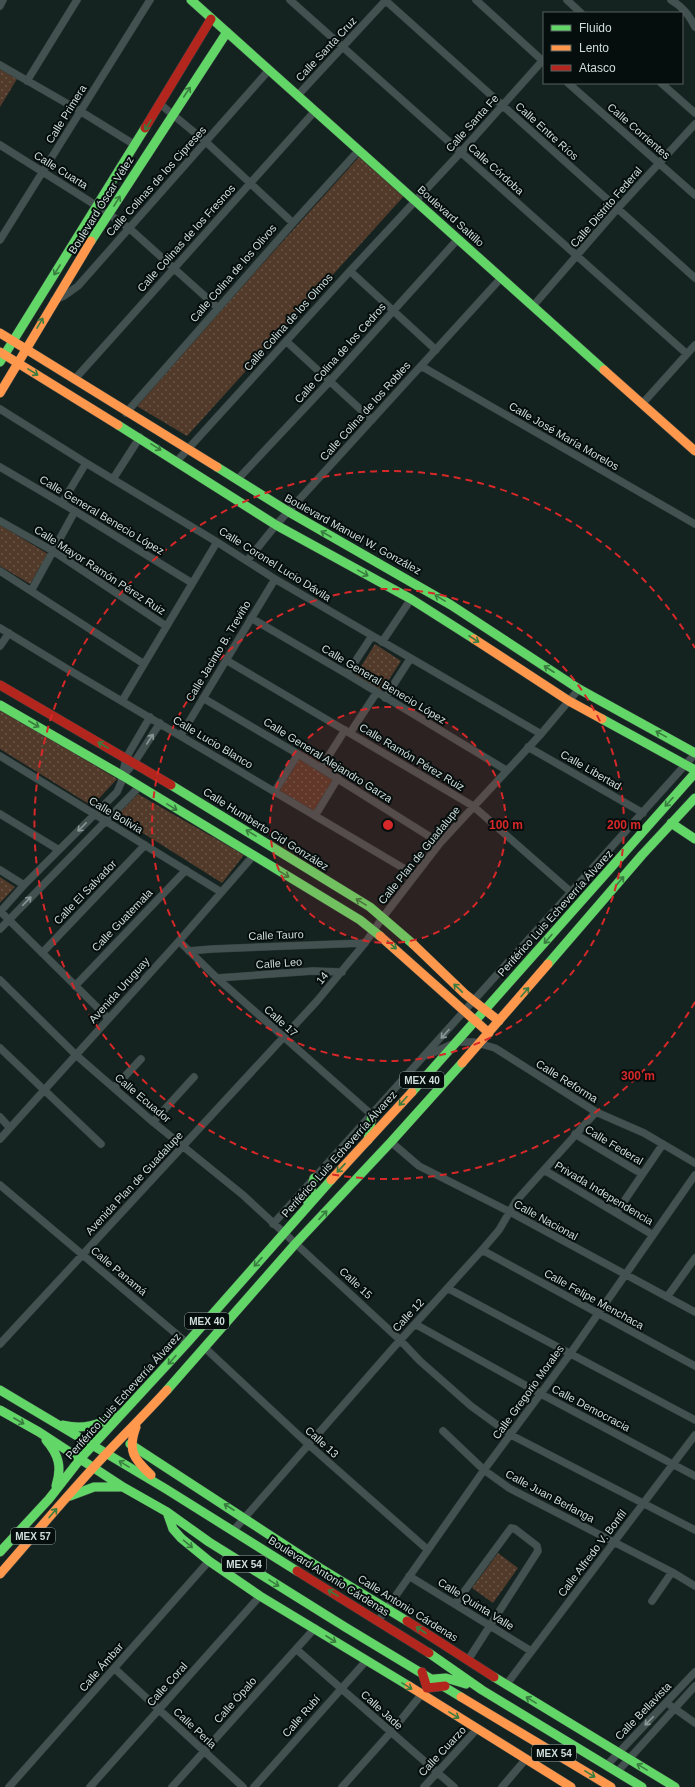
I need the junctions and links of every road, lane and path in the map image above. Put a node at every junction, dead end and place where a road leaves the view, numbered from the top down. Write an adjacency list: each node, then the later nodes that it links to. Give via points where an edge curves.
1 (3, 0): 10 (street)
2 (77, 0): 20 (street)
3 (150, 0): 27 (street, Calle Primera)
4 (191, 0): 12 (street, Boulevard Saltillo)
5 (290, 0): 15 (street, Calle Córdoba)
6 (385, 0): 15 (street, Calle Santa Cruz); 25 (street, Calle Entre Ríos)
7 (476, 0): 16 (street)
8 (567, 0): 11 (street)
9 (671, 0): 13 (street, via 680,5)
10 (0, 6)
11 (579, 12)
12 (211, 19): 14 (street, Boulevard Saltillo); 24 (street, Boulevard Óscar Vélez)
13 (695, 27)
14 (227, 32): 19 (street, Boulevard Saltillo); 29 (street, Boulevard Óscar Vélez, one-way to 14)
15 (342, 48): 23 (street, Calle Santa Cruz); 35 (street, Calle Córdoba)
16 (543, 60)
17 (543, 62): 25 (street, Calle Santa Fe)
18 (0, 65): 20 (street)
19 (269, 70): 23 (street, Boulevard Saltillo); 31 (street, Calle Colinas de los Cipreses)
20 (27, 80): 27 (street)
21 (569, 84): 36 (street, Calle Corrientes)
22 (662, 84): 28 (street)
23 (298, 96): 26 (street, Boulevard Saltillo)
24 (160, 104): 29 (street); 33 (street, Boulevard Óscar Vélez, one-way to 33)
25 (502, 106): 35 (street, Calle Santa Fe); 42 (street, Calle Entre Ríos)
26 (315, 110): 34 (street, Boulevard Saltillo); 38 (street, Calle Colinas de los Fresnos)
27 (80, 111): 33 (street); 37 (street, Calle Primera)
28 (695, 113)
29 (172, 114): 31 (street); 43 (street, Boulevard Óscar Vélez, one-way to 29)
30 (695, 124): 36 (street, Calle Distrito Federal)
31 (206, 142): 38 (street); 45 (street, Calle Colinas de los Cipreses)
32 (0, 145): 37 (street, Calle Cuarta)
33 (135, 145): 41 (street, Boulevard Óscar Vélez)
34 (359, 150): 40 (street, Boulevard Saltillo); 44 (street, Calle Colina de los Olivos)
35 (461, 152): 40 (street, Calle Santa Fe); 48 (street, Calle Córdoba)
36 (659, 163): 39 (street, Calle Corrientes); 42 (street, Calle Distrito Federal)
37 (44, 171): 41 (street, Calle Cuarta); 47 (street, Calle Primera)
38 (251, 183): 44 (street); 49 (street, Calle Colinas de los Fresnos)
39 (695, 195)
40 (415, 200): 46 (street, Boulevard Saltillo); 50 (street, Calle Colina de los Olmos)
41 (97, 206): 43 (street, Calle Cuarta); 58 (street, Boulevard Óscar Vélez, one-way to 58)
42 (618, 208): 48 (street, Calle Distrito Federal); 52 (street, Calle Entre Ríos)
43 (109, 214): 45 (street, Calle Cuarta); 53 (street, Boulevard Óscar Vélez)
44 (292, 223): 55 (street, Calle Colina de los Olivos)
45 (128, 228): 49 (street, Calle Cuarta); 53 (street, Calle Colinas de los Cipreses, via 78,286)
46 (458, 239): 51 (street, Boulevard Saltillo); 56 (street, Calle Colina de los Cedros)
47 (0, 240)
48 (577, 257): 54 (street, Calle Distrito Federal); 63 (street, Calle Córdoba)
49 (174, 267): 55 (street, Calle Cuarta); 67 (street, Calle Colinas de los Fresnos)
50 (350, 271): 56 (street); 59 (street, Calle Colina de los Olmos)
51 (501, 278): 54 (street, Boulevard Saltillo); 62 (street, Calle Colina de los Robles)
52 (695, 278)
53 (54, 300): 61 (street, Boulevard Óscar Vélez, one-way to 53)
54 (534, 306): 70 (street, Boulevard Saltillo)
55 (218, 308): 72 (street, Calle Colina de los Olivos)
56 (394, 309): 62 (street); 68 (street, Calle Colina de los Cedros)
57 (0, 333): 58 (street, Boulevard Manuel W. González)
58 (13, 341): 61 (street, Boulevard Manuel W. González); 64 (street, Boulevard Óscar Vélez)
59 (286, 341): 68 (street); 75 (street, Calle Colina de los Olmos)
60 (695, 345): 63 (street)
61 (25, 349): 65 (street, Boulevard Óscar Vélez); 67 (street, Boulevard Manuel W. González)
62 (436, 350): 66 (street, Calle Colina de los Robles)
63 (687, 354): 70 (street)
64 (2, 356): 65 (street)
65 (18, 362): 69 (street, Boulevard Óscar Vélez); 74 (street, one-way to 74)
66 (421, 366): 73 (street, Calle Colina de los Robles); 86 (street, Calle José María Morelos)
67 (74, 380): 72 (street, Boulevard Manuel W. González)
68 (330, 381): 73 (street); 81 (street, Calle Colina de los Cedros)
69 (0, 393)
70 (642, 404): 76 (street, Boulevard Saltillo)
71 (0, 409): 78 (street, Calle Coronel Lucio Dávila)
72 (126, 413): 75 (street, Boulevard Manuel W. González)
73 (372, 420): 84 (street, Calle Colina de los Robles)
74 (140, 438): 77 (street, one-way to 77); 80 (street)
75 (188, 449): 77 (street, Calle Colina de los Olmos); 81 (street, Boulevard Manuel W. González)
76 (695, 451)
77 (177, 461): 87 (street)
78 (86, 463): 80 (street, Calle Coronel Lucio Dávila); 82 (street)
79 (0, 467): 82 (street, Calle General Benecio López)
80 (113, 479): 88 (street, Calle Coronel Lucio Dávila)
81 (237, 480): 84 (street, Boulevard Manuel W. González)
82 (62, 503): 83 (street, Calle General Benecio López)
83 (75, 510): 89 (street); 93 (street, Calle General Benecio López)
84 (288, 512): 87 (street, Calle Colina de los Robles); 108 (street, Boulevard Manuel W. González, one-way to 84, via 420,586)
85 (0, 521): 89 (street, Calle Mayor Ramón Pérez Ruiz)
86 (695, 524)
87 (276, 525): 90 (street, Calle Colina de los Robles); 95 (street, one-way to 95)
88 (217, 542): 90 (street, Calle Coronel Lucio Dávila); 93 (street)
89 (53, 551): 94 (street); 97 (street, Calle Mayor Ramón Pérez Ruiz)
90 (247, 561): 92 (street, Calle Coronel Lucio Dávila)
91 (0, 571): 94 (street)
92 (275, 579): 96 (street, Calle Jacinto B. Treviño); 100 (street, Calle Coronel Lucio Dávila)
93 (192, 583): 97 (street)
94 (31, 591): 105 (street)
95 (412, 599): 101 (street); 113 (street, one-way to 113)
96 (251, 618): 104 (street, Calle Jacinto B. Treviño); 106 (street, Calle General Benecio López)
97 (166, 626): 105 (street)
98 (0, 628): 99 (street, Calle Lucio Blanco)
99 (9, 633): 102 (street); 112 (street, Calle Lucio Blanco)
100 (372, 636): 101 (street, Calle Coronel Lucio Dávila); 106 (street)
101 (382, 642): 103 (street, Calle Coronel Lucio Dávila)
102 (0, 646)
103 (410, 659): 111 (street); 118 (street, Calle Coronel Lucio Dávila)
104 (226, 660): 110 (street, Calle Jacinto B. Treviño); 117 (street, Calle Ramón Pérez Ruiz)
105 (144, 664): 112 (street)
106 (347, 674): 109 (street, Calle General Benecio López)
107 (0, 685): 124 (street, Calle Humberto Cid González, one-way to 107)
108 (579, 689): 113 (street, Calle Plan de Guadalupe); 121 (street, Boulevard Manuel W. González, one-way to 108)
109 (377, 692): 111 (street, Calle General Benecio López); 117 (street)
110 (203, 698): 119 (street, Calle Jacinto B. Treviño); 122 (street, Calle General Alejandro Garza)
111 (385, 698): 128 (street, Calle General Benecio López)
112 (122, 701): 115 (street, Calle Lucio Blanco)
113 (569, 701): 118 (street, Calle Plan de Guadalupe); 126 (street)
114 (0, 705): 131 (street, one-way to 131)
115 (150, 717): 116 (street, Calle Lucio Blanco); 124 (street)
116 (160, 723): 119 (street, Calle Lucio Blanco); 125 (street, one-way to 116)
117 (348, 732): 127 (street); 136 (street, Calle Ramón Pérez Ruiz)
118 (540, 734): 120 (street, Calle Plan de Guadalupe)
119 (181, 735): 134 (street, Calle Lucio Blanco)
120 (528, 748): 128 (street, Calle Plan de Guadalupe); 137 (street, Calle Libertad)
121 (695, 753): 126 (street)
122 (298, 754): 127 (street, Calle General Alejandro Garza); 134 (street)
123 (0, 756): 139 (street, Calle Bolivia)
124 (126, 758): 125 (street, Calle Humberto Cid González); 131 (street)
125 (134, 763): 131 (street); 146 (street, Calle Humberto Cid González, one-way to 125)
126 (686, 764): 129 (street); 137 (street)
127 (321, 768): 132 (street, Calle General Alejandro Garza)
128 (506, 770): 136 (street, Calle Plan de Guadalupe)
129 (695, 770)
130 (695, 773): 171 (street, Periférico Luis Echeverría Álvarez / MEX 40, one-way to 171)
131 (123, 776): 133 (street); 139 (street, via 117,792)
132 (338, 778): 140 (street); 144 (street, Calle General Alejandro Garza)
133 (139, 787): 141 (street); 148 (street, one-way to 148)
134 (276, 791): 140 (street, Calle Lucio Blanco)
135 (695, 798): 142 (street, MEX 40)
136 (473, 806): 144 (street, Calle Plan de Guadalupe); 155 (street, Calle Ramón Pérez Ruiz)
137 (643, 813): 155 (street)
138 (0, 814): 147 (street)
139 (94, 815): 141 (street, Calle Bolivia); 147 (street, one-way to 147)
140 (315, 816): 152 (street, Calle Lucio Blanco)
141 (105, 820): 145 (street, Calle Bolivia); 158 (street, one-way to 141)
142 (671, 823): 143 (street); 174 (street, MEX 40, one-way to 142)
143 (695, 839)
144 (440, 844): 152 (street, Calle Plan de Guadalupe)
145 (145, 845): 151 (street, Calle Bolivia); 164 (street, Calle El Salvador)
146 (272, 846): 149 (street); 157 (street, Calle Humberto Cid González, one-way to 146)
147 (58, 850): 153 (street)
148 (253, 856): 149 (street); 154 (street, Avenida Uruguay)
149 (262, 861): 160 (street, one-way to 160)
150 (0, 870): 153 (street)
151 (186, 870): 154 (street, Calle Bolivia); 168 (street, Calle Guatemala)
152 (415, 875): 157 (street, Calle Plan de Guadalupe)
153 (24, 885): 156 (street)
154 (221, 892): 161 (street, Avenida Uruguay)
155 (572, 893): 169 (street)
156 (0, 912): 158 (street)
157 (383, 917): 160 (street, Calle Plan de Guadalupe); 169 (street, Calle Humberto Cid González, one-way to 157)
158 (9, 919): 159 (street); 164 (street)
159 (0, 929)
160 (374, 930): 162 (street, 14); 170 (street, one-way to 170)
161 (179, 941): 163 (street, Calle 17); 172 (street, Avenida Uruguay)
162 (365, 943): 163 (street, Calle Tauro); 165 (street, 14)
163 (189, 951): 166 (street, Calle 17)
164 (42, 953): 168 (street)
165 (342, 972): 166 (street, Calle Leo, via 313,971); 176 (street, 14)
166 (217, 978): 176 (street, Calle 17)
167 (0, 980): 180 (street, Calle Ecuador)
168 (75, 986): 172 (street)
169 (473, 1002): 170 (street); 171 (street, Calle Humberto Cid González)
170 (465, 1011): 173 (street); 181 (street, one-way to 181)
171 (484, 1011): 173 (street, Periférico Luis Echeverría Álvarez / MEX 40); 174 (street, Calle Humberto Cid González)
172 (108, 1018): 180 (street, Avenida Uruguay)
173 (476, 1020): 175 (street); 177 (street, Periférico Luis Echeverría Álvarez / MEX 40)
174 (499, 1021): 175 (street, MEX 40)
175 (489, 1033): 178 (street, MEX 40)
176 (284, 1038): 187 (street, Calle 17); 197 (street, Avenida Plan de Guadalupe)
177 (457, 1042): 178 (street, Calle Reforma); 181 (street, Calle Reforma); 193 (street, Periférico Luis Echeverría Álvarez / MEX 40, one-way to 193)
178 (480, 1043): 186 (street, Calle Reforma, via 494,1048); 194 (street, MEX 40)
179 (0, 1048): 185 (street)
180 (76, 1055): 184 (street, Calle Ecuador); 185 (street, Avenida Uruguay)
181 (424, 1056): 187 (street)
182 (141, 1059): 184 (street)
183 (194, 1076): 189 (street)
184 (114, 1088): 189 (street, Calle Ecuador)
185 (44, 1090): 190 (street, Avenida Uruguay); 195 (street)
186 (596, 1112): 191 (street, Calle 12); 196 (street, Calle Reforma)
187 (372, 1115): 193 (street); 202 (street)
188 (0, 1117): 190 (street)
189 (153, 1122): 197 (street, Calle Ecuador)
190 (10, 1128): 192 (street, Avenida Uruguay)
191 (575, 1134): 199 (street, Calle 12); 200 (street, Calle Federal)
192 (0, 1139)
193 (368, 1140): 204 (street, Periférico Luis Echeverría Álvarez / MEX 40, one-way to 204)
194 (391, 1142): 205 (street, Calle Nacional, via 419,1166); 210 (street, MEX 40, one-way to 194)
195 (101, 1144)
196 (663, 1144): 198 (street, Calle Reforma); 200 (street)
197 (184, 1146): 207 (street, Calle Ecuador, via 243,1195); 212 (street, Avenida Plan de Guadalupe)
198 (695, 1163)
199 (544, 1170): 205 (street, Calle 12, via 516,1201); 206 (street, Privada Independencia)
200 (642, 1174): 206 (street)
201 (695, 1175): 209 (street, Calle Gregorio Morales)
202 (314, 1178): 204 (street); 207 (street)
203 (0, 1185): 212 (street, Calle Panamá)
204 (307, 1206): 208 (street, Periférico Luis Echeverría Álvarez / MEX 40)
205 (510, 1212): 211 (street, Calle 12); 214 (street, Calle Nacional)
206 (616, 1213): 209 (street, Privada Independencia)
207 (273, 1224): 208 (street, Calle Ecuador)
208 (284, 1233): 210 (street, Calle Ecuador); 221 (street, Periférico Luis Echeverría Álvarez / MEX 40, one-way to 221)
209 (653, 1235): 214 (street, Calle Gregorio Morales)
210 (296, 1243): 220 (street, Calle 15); 223 (street, MEX 40)
211 (482, 1250): 215 (street, Calle 12); 218 (street, Calle Felipe Menchaca)
212 (82, 1255): 221 (street, Calle Panamá); 222 (street, Avenida Plan de Guadalupe)
213 (695, 1258): 216 (street)
214 (625, 1275): 216 (street, Calle Nacional); 218 (street, Calle Gregorio Morales)
215 (448, 1288): 219 (street, Calle 12); 224 (street)
216 (667, 1297): 217 (street, Calle Nacional)
217 (695, 1312)
218 (598, 1314): 224 (street, Calle Gregorio Morales); 225 (street, Calle Felipe Menchaca)
219 (415, 1324): 220 (street, Calle 12); 227 (street, Calle Democracia)
220 (400, 1340): 236 (street, Calle 15, via 471,1406); 239 (street, Calle 12)
221 (187, 1343): 229 (street, Periférico Luis Echeverría Álvarez / MEX 40, one-way to 229)
222 (0, 1344)
223 (205, 1348): 233 (street, MEX 40); 239 (street, Calle 13)
224 (570, 1354): 227 (street, Calle Gregorio Morales); 231 (street)
225 (695, 1366)
226 (0, 1390): 228 (street, Boulevard Antonio Cárdenas / MEX 54)
227 (541, 1394): 236 (street, Calle Gregorio Morales); 243 (street, Calle Democracia)
228 (16, 1399): 230 (street); 232 (street, Boulevard Antonio Cárdenas / MEX 54)
229 (128, 1408): 232 (street, via 91,1427 74,1427); 240 (street, Periférico Luis Echeverría Álvarez / MEX 40)
230 (3, 1412): 235 (street, MEX 54, one-way to 235)
231 (695, 1420)
232 (53, 1422): 240 (street, Boulevard Antonio Cárdenas / MEX 54)
233 (138, 1423): 238 (street); 241 (street, MEX 40)
234 (443, 1431): 245 (street, Calle Juan Berlanga)
235 (39, 1432): 242 (street, MEX 54); 249 (street, via 55,1452 60,1466 60,1475)
236 (511, 1435): 245 (street, Calle Gregorio Morales); 251 (street, Calle 15)
237 (695, 1435): 243 (street, Calle Alfredo V. Bonfil)
238 (130, 1444): 248 (street, via 135,1460); 253 (street, Calle Antonio Cárdenas, one-way to 238)
239 (308, 1444): 253 (street, Calle 12); 257 (street, Calle 13)
240 (93, 1445): 241 (street, Boulevard Antonio Cárdenas / MEX 54); 242 (street, Periférico Luis Echeverría Álvarez / MEX 57)
241 (106, 1454): 244 (street, MEX 57); 248 (street, Boulevard Antonio Cárdenas / MEX 54, one-way to 241)
242 (80, 1458): 244 (street, MEX 54); 249 (street, Periférico Luis Echeverría Álvarez / MEX 57)
243 (673, 1464): 246 (street, Calle Democracia); 251 (street, Calle Alfredo V. Bonfil)
244 (93, 1468): 247 (street, MEX 54); 250 (street, MEX 57)
245 (484, 1470): 256 (street, Calle Juan Berlanga, via 522,1495); 257 (street, Calle Gregorio Morales)
246 (695, 1476)
247 (123, 1487): 250 (street, via 94,1488); 252 (street, MEX 54)
248 (166, 1489): 255 (street, Boulevard Antonio Cárdenas / MEX 54)
249 (49, 1498): 258 (street, Periférico Luis Echeverría Álvarez / MEX 57)
250 (66, 1498): 261 (street, MEX 57, one-way to 250)
251 (644, 1503): 254 (street, Calle 15); 256 (street, Calle Alfredo V. Bonfil)
252 (167, 1512): 259 (street, one-way to 259, via 173,1529); 277 (street, MEX 54, one-way to 277, via 209,1542)
253 (244, 1518): 255 (street, Calle 12); 267 (street, Calle Antonio Cárdenas)
254 (695, 1530)
255 (233, 1531): 268 (street, Boulevard Antonio Cárdenas / MEX 54, one-way to 255)
256 (614, 1542): 260 (street, Calle Juan Berlanga); 272 (street, Calle Alfredo V. Bonfil)
257 (428, 1550): 262 (street, Calle Gregorio Morales)
258 (0, 1552)
259 (209, 1561): 264 (street); 276 (street, Calle Ámbar)
260 (672, 1572): 263 (street, Calle Juan Berlanga); 265 (street)
261 (0, 1574)
262 (409, 1576): 266 (street, Calle Quinta Valle); 267 (street, Calle Gregorio Morales)
263 (695, 1586)
264 (260, 1596): 270 (street); 289 (street, Calle Coral)
265 (652, 1601)
266 (455, 1604): 269 (street, Calle Quinta Valle); 269 (street, via 508,1530 515,1529 537,1546 538,1551)
267 (386, 1608): 268 (street, Calle Gregorio Morales); 274 (street, Calle Antonio Cárdenas, one-way to 267)
268 (378, 1621): 273 (street, Boulevard Antonio Cárdenas / MEX 54)
269 (489, 1625): 272 (street, Calle Quinta Valle); 274 (street)
270 (315, 1628): 271 (street, Calle Ópalo); 275 (street, one-way to 275)
271 (296, 1649): 283 (street, Calle Jade); 293 (street, Calle Ópalo)
272 (531, 1651): 280 (street, Calle Alfredo V. Bonfil)
273 (430, 1654): 278 (street); 285 (street, Boulevard Antonio Cárdenas / MEX 54)
274 (468, 1660): 280 (street, Calle Antonio Cárdenas)
275 (366, 1661): 283 (street, Calle Rubí); 286 (street, one-way to 286)
276 (114, 1668): 289 (street, Calle Perla); 300 (street, Calle Ámbar)
277 (422, 1672): 278 (street, MEX 54); 284 (street)
278 (434, 1672): 281 (street, MEX 54); 284 (street); 285 (street)
279 (695, 1672): 287 (street, Calle Bellavista)
280 (506, 1685): 294 (street, Calle Antonio Cárdenas, one-way to 280)
281 (445, 1686): 284 (street); 310 (street, MEX 54, one-way to 310)
282 (695, 1686): 288 (street, Calle Bellavista)
283 (341, 1688): 292 (street, Calle Jade); 304 (street, Calle Rubí)
284 (426, 1688): 286 (street)
285 (482, 1690): 297 (street, Boulevard Antonio Cárdenas / MEX 54)
286 (420, 1695): 291 (street, one-way to 291); 292 (street)
287 (666, 1703): 288 (street); 294 (street, Calle Bellavista, one-way to 294)
288 (674, 1708): 290 (street); 296 (street, Calle Bellavista)
289 (159, 1709): 293 (street, Calle Perla); 301 (street, Calle Coral)
290 (695, 1723)
291 (477, 1729): 295 (street); 299 (street, Calle Cuarzo)
292 (391, 1732): 299 (street, Calle Jade); 305 (street)
293 (204, 1751): 302 (street, Calle Ópalo); 303 (street, Calle Perla)
294 (619, 1753): 296 (street, Calle Antonio Cárdenas); 297 (street, Calle Bellavista)
295 (526, 1759): 308 (street); 309 (street)
296 (629, 1759): 298 (street, Calle Bellavista); 312 (street, Calle Antonio Cárdenas, one-way to 296)
297 (607, 1765): 298 (street, Boulevard Antonio Cárdenas / MEX 54)
298 (618, 1771): 311 (street, Boulevard Antonio Cárdenas / MEX 54)
299 (437, 1772): 306 (street, Calle Cuarzo); 307 (street, Calle Jade)
300 (12, 1786)
301 (90, 1787)
302 (172, 1787)
303 (243, 1787)
304 (254, 1787)
305 (342, 1787)
306 (424, 1787)
307 (454, 1787)
308 (502, 1787)
309 (571, 1787)
310 (611, 1787)
311 (642, 1787)
312 (675, 1787)

